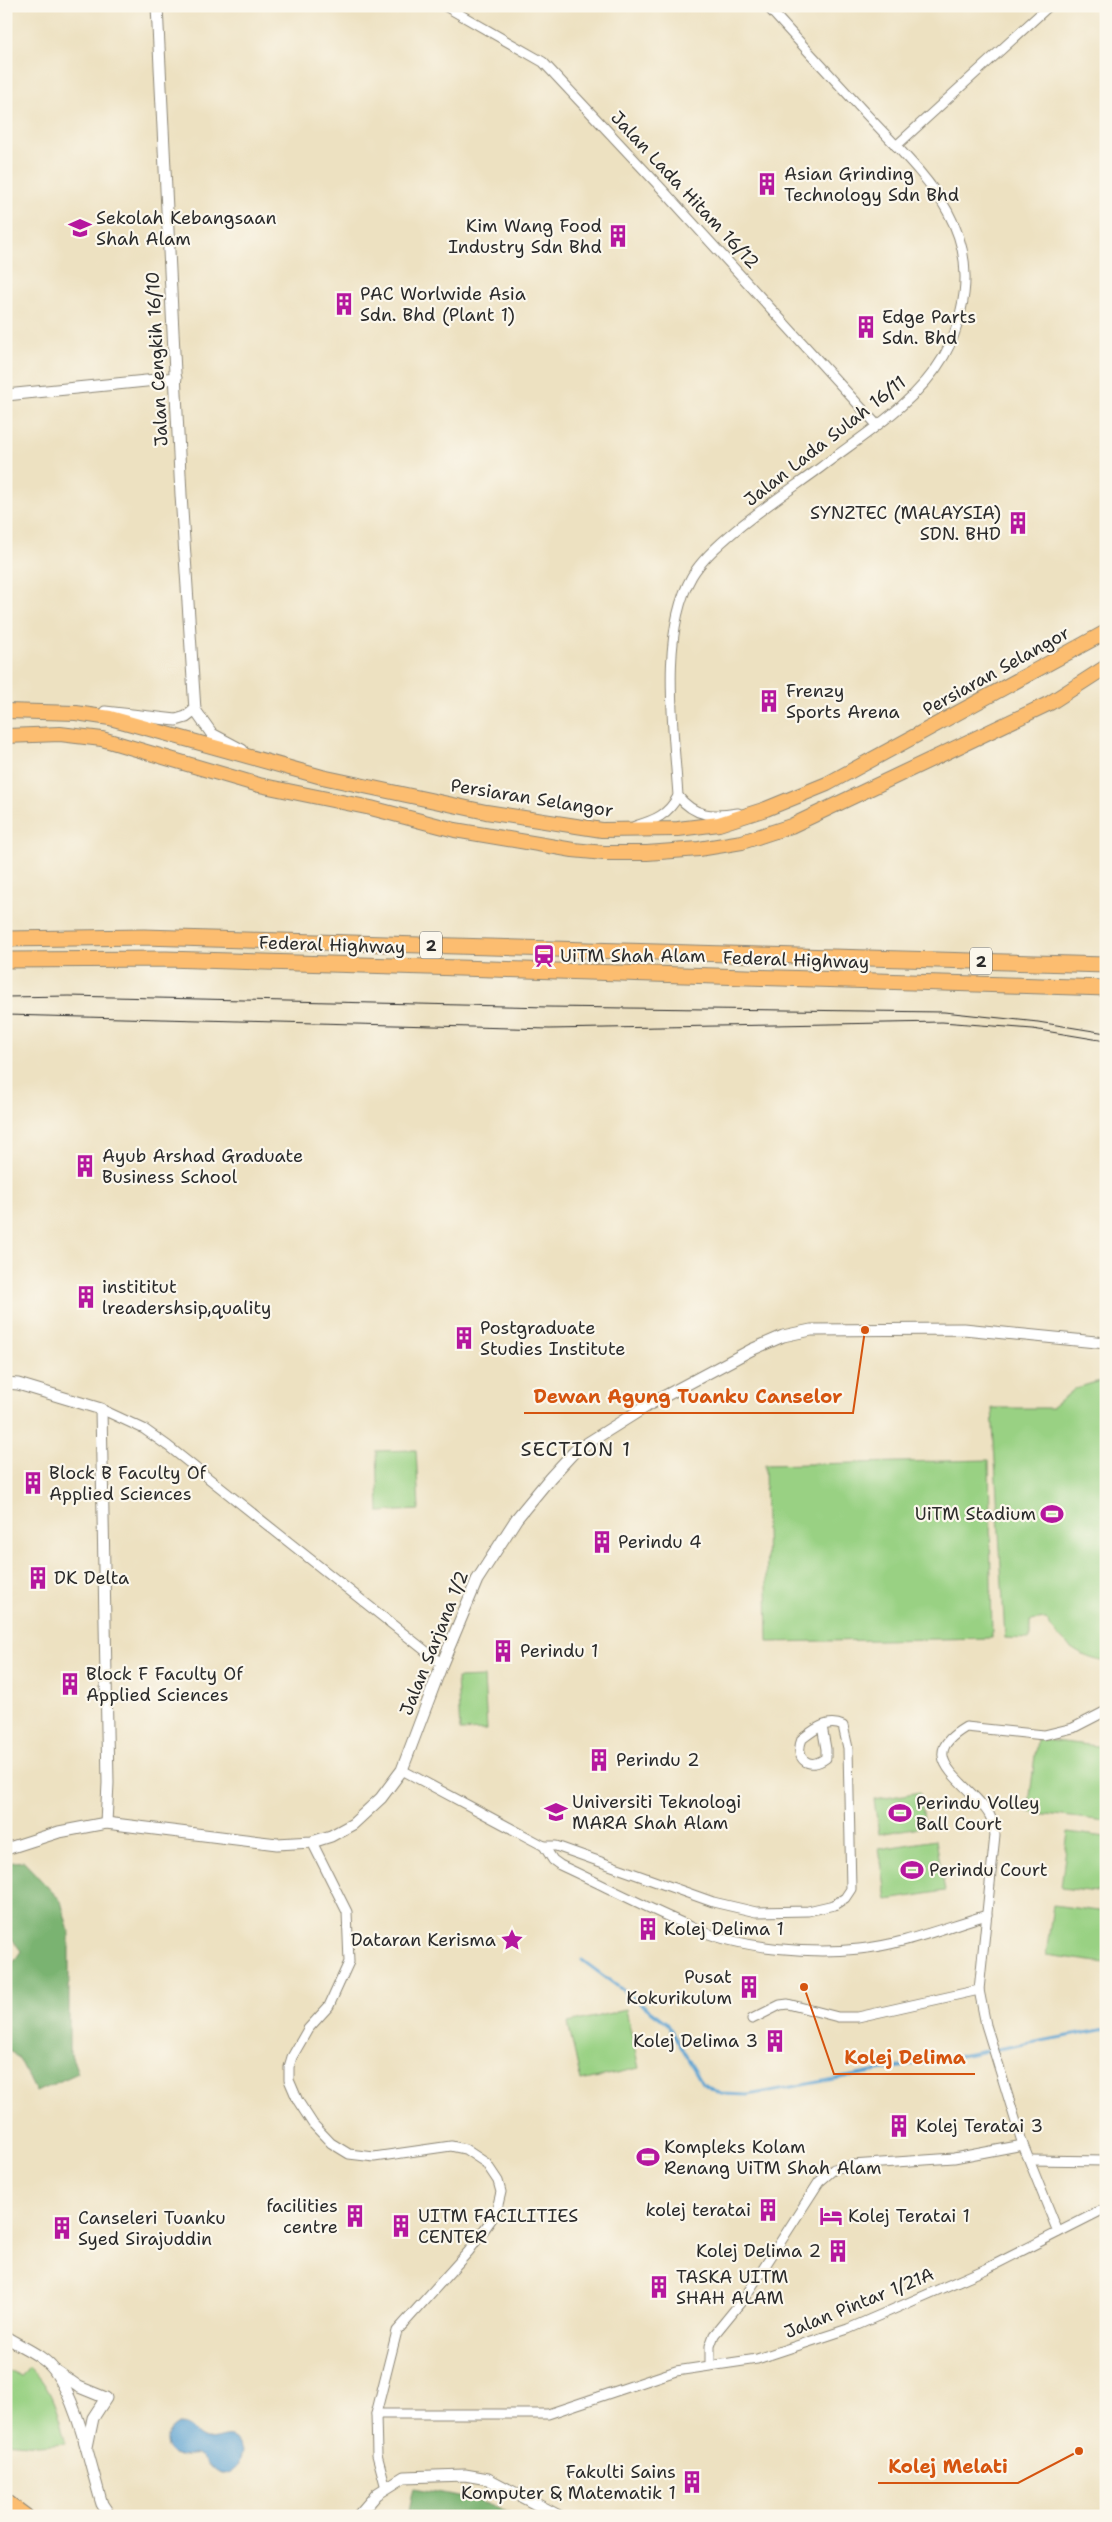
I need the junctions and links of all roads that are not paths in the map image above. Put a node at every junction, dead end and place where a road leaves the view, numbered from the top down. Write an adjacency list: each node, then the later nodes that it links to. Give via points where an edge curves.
1 (157, 6): 6 (street, Jalan Cengkih 16/10)
2 (445, 6): 8 (street, Jalan Lada Hitam 16/12, via 543,62)
3 (767, 6): 5 (street, Jalan Lada Sulah 16/11)
4 (1049, 6): 5 (street)
5 (896, 146): 8 (street, Jalan Lada Sulah 16/11, via 930,182 953,219 962,244 966,291 958,323 944,356 917,391)
6 (176, 378): 7 (street); 11 (street, Jalan Cengkih 16/10)
7 (6, 395)
8 (877, 425): 16 (street, Jalan Lada Sulah 16/11, via 725,540 691,578 676,626 672,658)
9 (1106, 632): 17 (main road, Persiaran Selangor, via 827,784)
10 (1106, 667): 14 (main road, via 1050,703 791,826 742,842 647,853 573,850 455,830 259,784 102,739 60,734)
11 (194, 710): 13 (street, via 186,717 164,721 111,712); 15 (street, via 212,734)
12 (6, 711): 13 (main road, Persiaran Selangor)
13 (76, 713): 15 (main road, Persiaran Selangor, via 110,718)
14 (6, 736)
15 (275, 765): 18 (main road, Persiaran Selangor, via 486,812)
16 (678, 796): 17 (street, via 693,811 707,815); 18 (street, via 671,809 658,818)
17 (766, 809): 18 (main road, Persiaran Selangor, via 719,824)
18 (618, 831)
19 (6, 939): 21 (highway, Federal Highway / 2, via 144,937)
20 (6, 960): 22 (highway, Federal Highway / 2, via 166,959)
21 (1106, 965)
22 (1106, 988)
23 (1106, 1343): 26 (street, Jalan Sarjana 1/2, via 964,1329 811,1330 783,1336 731,1360 650,1404 575,1451 517,1518 477,1580)
24 (6, 1383): 25 (street)
25 (101, 1408): 26 (street, via 144,1429 168,1446); 30 (street, via 108,1774)
26 (442, 1664): 29 (street, Jalan Sarjana 1/2)
27 (1106, 1711): 34 (street, via 1073,1728 1044,1735 966,1727 946,1745 943,1758 990,1816 995,1835)
28 (822, 1726): 32 (street, via 832,1723 843,1726 848,1748 851,1888 846,1898 834,1905 808,1910 756,1912 713,1902 556,1846)
29 (402, 1770): 31 (street, Jalan Sarjana 1/2, via 381,1798 353,1824); 32 (street)
30 (106, 1823): 31 (street, Jalan Sarjana 1/2, via 262,1844); 33 (street, Jalan Sarjana 1/2, via 59,1832)
31 (312, 1842): 45 (street, via 347,1912 350,1962 328,2006 308,2029 292,2057 289,2080 298,2102 331,2143 349,2154 374,2157 451,2146 465,2149 486,2163 498,2180 501,2192 496,2213 470,2251 396,2331)
32 (544, 1846): 34 (street, via 560,1865 702,1931 734,1941 818,1950 858,1950)
33 (6, 1849)
34 (987, 1915): 35 (street)
35 (979, 1990): 36 (street, via 858,2017 838,2017 788,2004); 37 (street, via 988,2034)
36 (752, 2019)
37 (1024, 2145): 38 (street); 43 (street, via 954,2158 852,2164 834,2169 819,2182 745,2297 714,2335 710,2346)
38 (1030, 2160): 39 (street); 41 (street)
39 (1106, 2161)
40 (1106, 2208): 41 (street, Jalan Pintar 1/21A)
41 (1058, 2232): 43 (street, Jalan Pintar 1/21A, via 986,2269 848,2329 757,2359)
42 (6, 2338): 44 (street)
43 (710, 2365): 45 (street, Jalan Pintar 1/21A, via 676,2371 548,2414)
44 (53, 2369): 46 (street, via 74,2410); 46 (street, via 79,2387 106,2398 89,2430)
45 (376, 2414): 47 (street, via 377,2455)
46 (87, 2454): 50 (street, via 102,2504)
47 (386, 2488): 51 (street); 52 (street, via 404,2477 464,2474 488,2479)
48 (6, 2501): 49 (main road)
49 (26, 2516)
50 (110, 2516)
51 (358, 2516)
52 (559, 2516)

